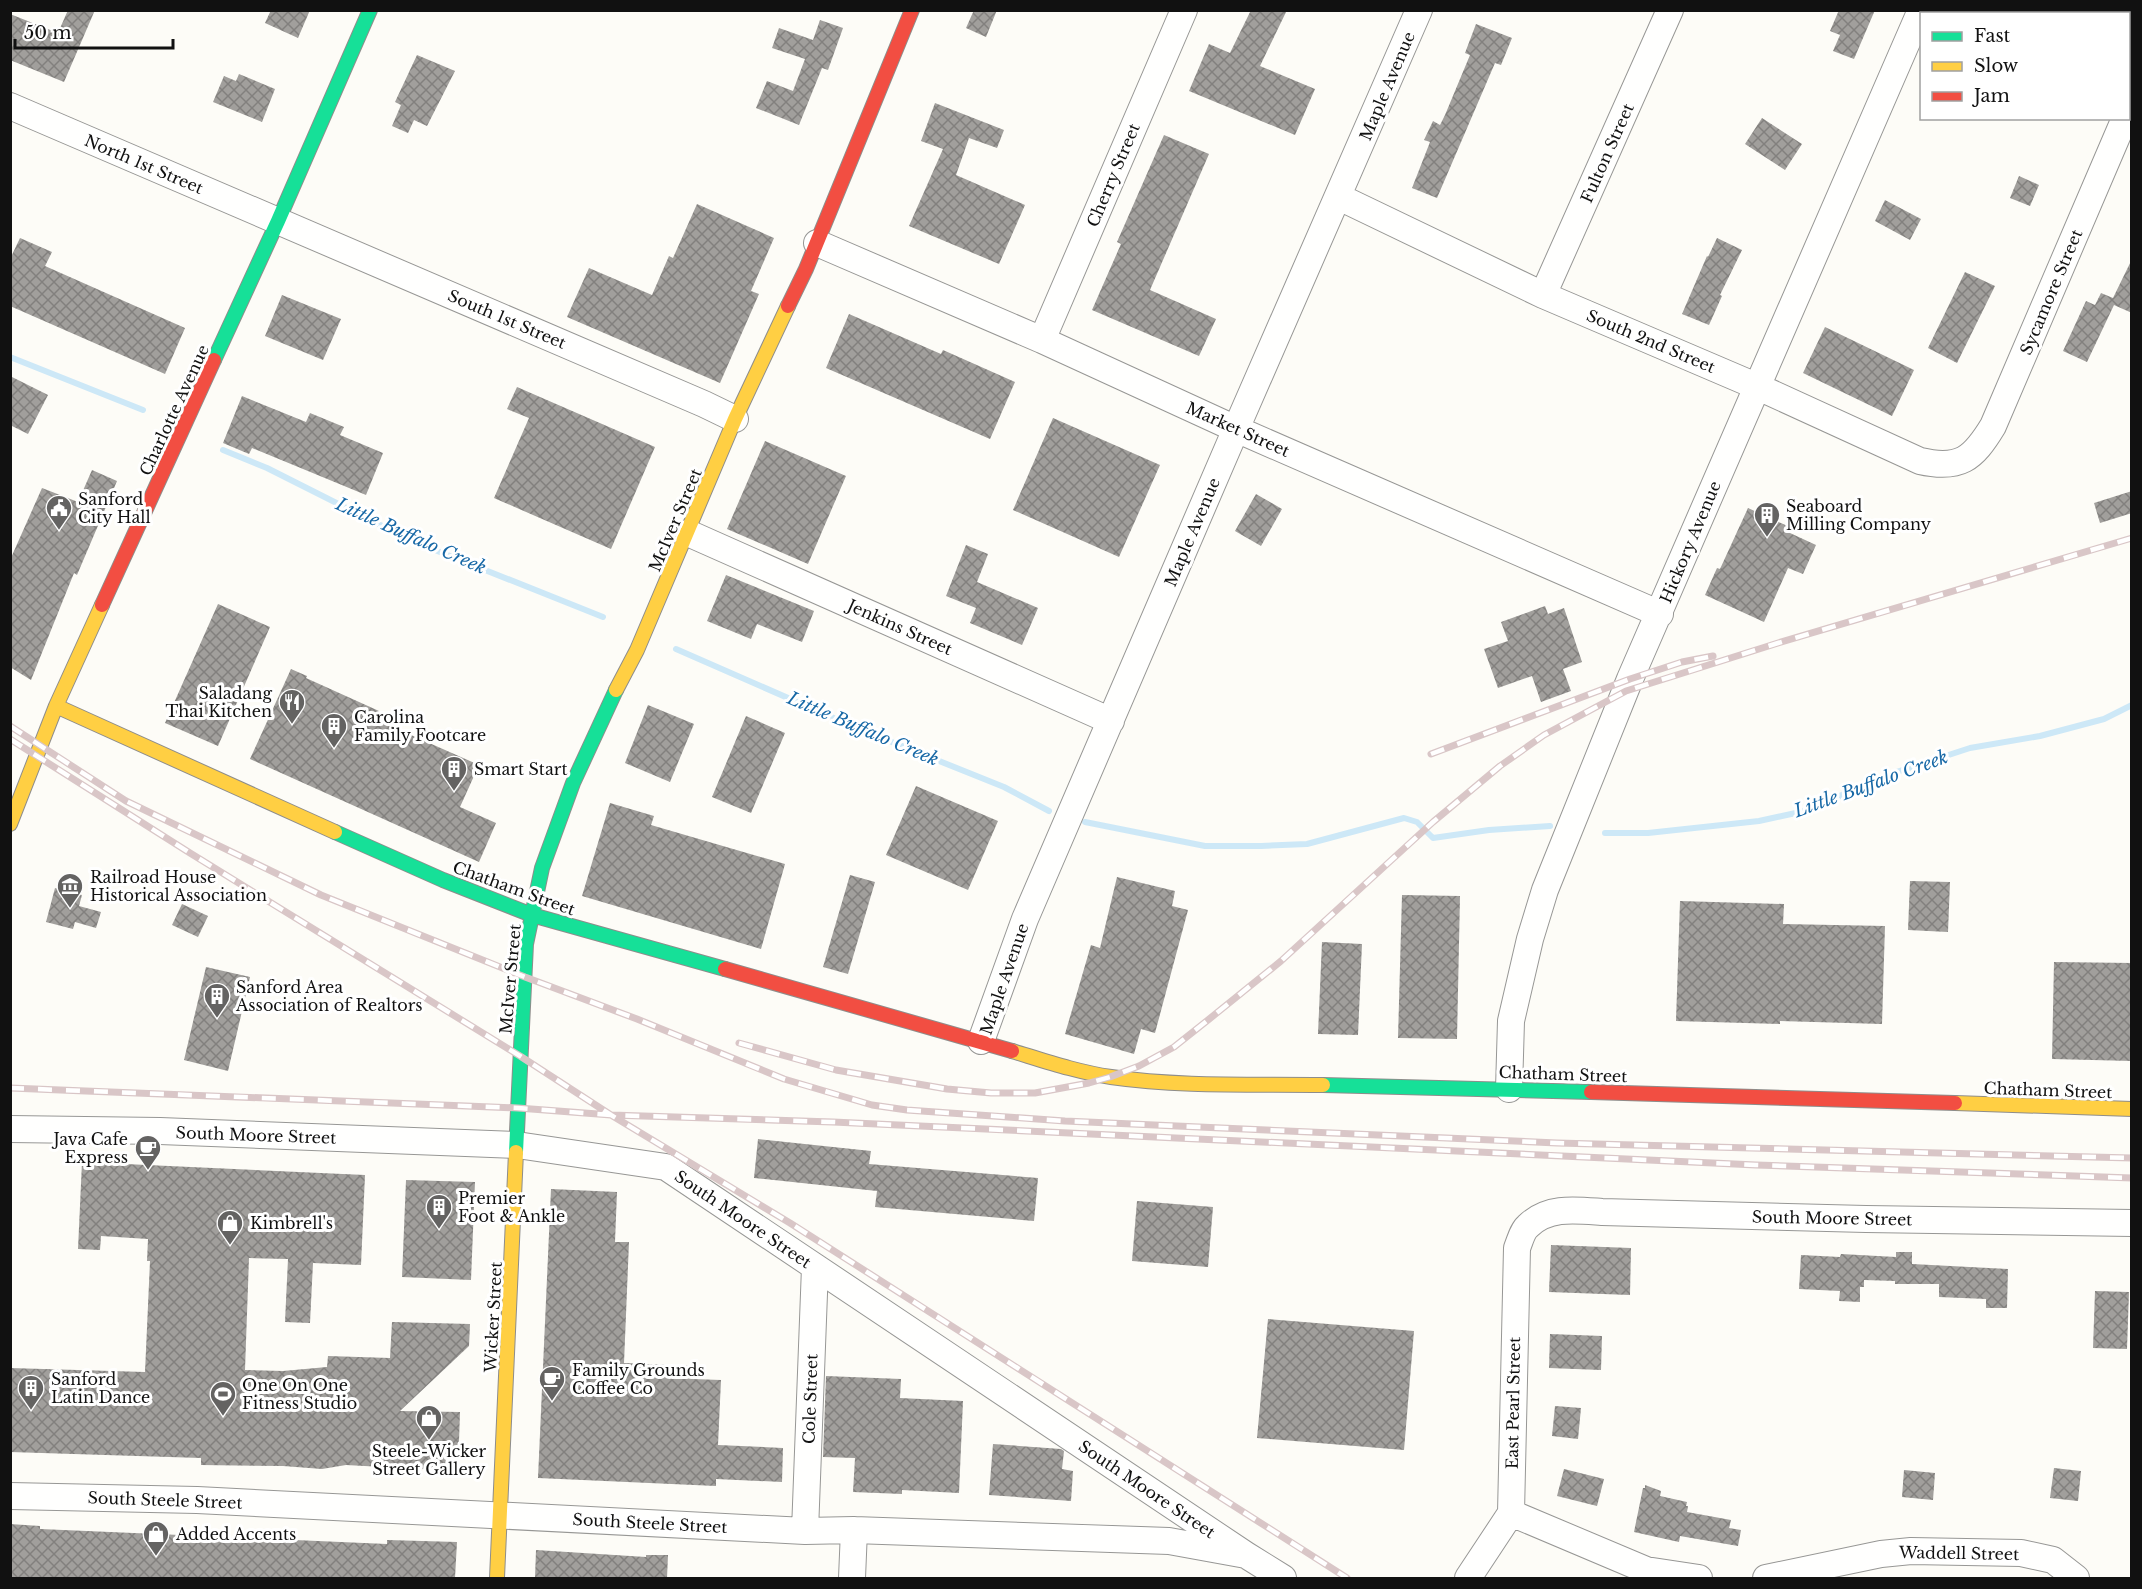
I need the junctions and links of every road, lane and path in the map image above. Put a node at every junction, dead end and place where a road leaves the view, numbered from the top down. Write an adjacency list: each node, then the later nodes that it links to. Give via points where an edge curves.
1 (370, 10): 10 (street, Charlotte Avenue)
2 (1184, 10): 13 (street, Cherry Street)
3 (1419, 10): 9 (street, Maple Avenue)
4 (1670, 10): 12 (street, Fulton Street)
5 (1920, 12): 14 (street, Hickory Avenue)
6 (905, 13): 11 (street, McIver Street)
7 (10, 106): 10 (street, North 1st Street)
8 (2123, 120): 17 (street, Sycamore Street, via 1993,426)
9 (1339, 197): 12 (street, South 2nd Street); 16 (street, Maple Avenue)
10 (278, 221): 15 (street, South 1st Street); 20 (street, Charlotte Avenue)
11 (817, 243): 13 (street, Market Street); 15 (street, McIver Street)
12 (1543, 295): 14 (street, South 2nd Street)
13 (1042, 340): 16 (street, Market Street)
14 (1756, 386): 17 (street, South 2nd Street, via 1920,461 1953,464); 19 (street, Hickory Avenue)
15 (735, 419): 18 (street, McIver Street)
16 (1236, 429): 19 (street, Market Street); 21 (street, Maple Avenue)
17 (1967, 459)
18 (688, 533): 21 (street, Jenkins Street); 23 (street, McIver Street, via 573,783 542,868)
19 (1660, 614): 26 (street, Hickory Avenue, via 1595,762 1545,890 1511,1021)
20 (56, 706): 22 (street, Charlotte Avenue); 23 (street, Chatham Street, via 443,880)
21 (1111, 721): 24 (street, Maple Avenue, via 1025,919)
22 (10, 824)
23 (532, 915): 24 (street, Chatham Street); 25 (street, McIver Street, via 526,944)
24 (989, 1044): 26 (street, Chatham Street, via 1068,1068 1152,1081)
25 (520, 1056): 29 (street, Wicker Street)
26 (1509, 1089): 27 (street, Chatham Street)
27 (2132, 1109)
28 (10, 1129): 29 (street, South Moore Street)
29 (517, 1145): 32 (street, South Moore Street, via 666,1167); 35 (street, Wicker Street)
30 (1535, 1221): 31 (street, South Moore Street, via 1565,1209 1866,1220); 34 (street, East Pearl Street, via 1526,1227 1517,1248)
31 (2132, 1223)
32 (815, 1267): 37 (street, Cole Street); 38 (street, South Moore Street)
33 (10, 1496): 35 (street, South Steele Street, via 196,1500)
34 (1511, 1513): 42 (street); 43 (street, via 1646,1570)
35 (500, 1516): 37 (street, South Steele Street); 39 (street, Wicker Street)
36 (854, 1530): 37 (street, South Steele Street); 38 (street, South Steele Street, via 1169,1541); 40 (street)
37 (805, 1531)
38 (1246, 1556): 41 (street, South Steele Street)
39 (497, 1578)
40 (852, 1578)
41 (1283, 1578)
42 (1468, 1578)
43 (1699, 1578)
44 (1766, 1578): 45 (street, Waddell Street, via 1911,1551 2021,1553 2054,1560)
45 (2076, 1578)

